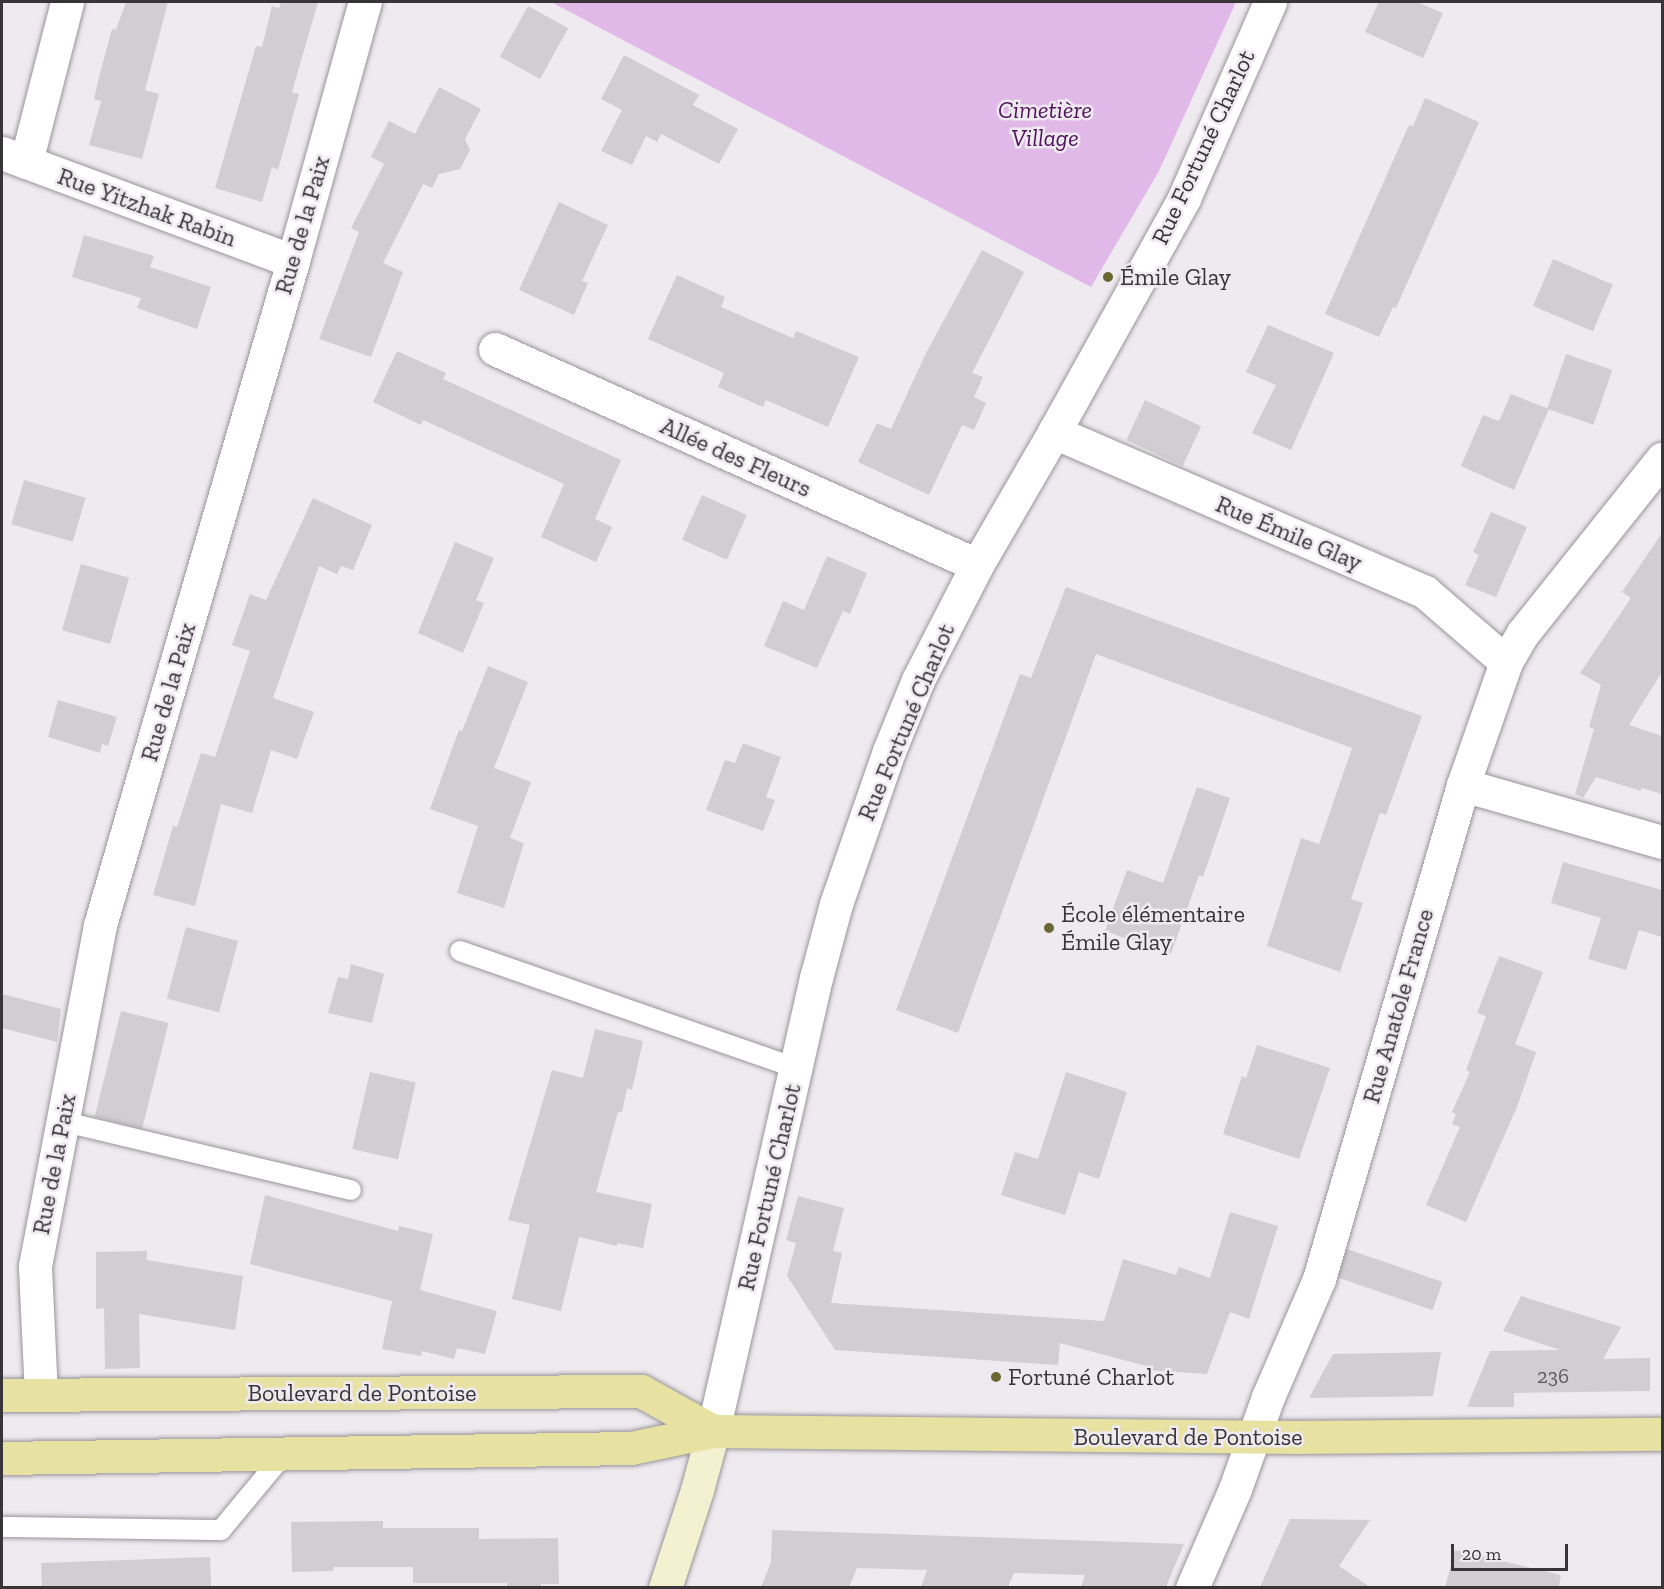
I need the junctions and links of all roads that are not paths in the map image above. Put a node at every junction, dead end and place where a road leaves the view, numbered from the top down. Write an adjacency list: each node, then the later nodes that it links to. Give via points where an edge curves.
1 (67, 2): 4 (street)
2 (365, 2): 5 (street, Rue de la Paix)
3 (1270, 2): 7 (street, Rue Fortuné Charlot, via 1184,198)
4 (14, 157): 5 (street, Rue Yitzhak Rabin)
5 (293, 261): 15 (street, Rue de la Paix, via 100,925)
6 (495, 349): 9 (street, Allée des Fleurs)
7 (1054, 432): 9 (street, Rue Fortuné Charlot); 10 (street, Rue Émile Glay, via 1425,592)
8 (1662, 459): 10 (street, Rue Anatole France, via 1523,633)
9 (977, 565): 14 (street, Rue Fortuné Charlot, via 918,680 867,809 831,925)
10 (1506, 662): 11 (street, Rue Anatole France)
11 (1463, 785): 12 (street); 21 (street, Rue Anatole France, via 1319,1279)
12 (1662, 842)
13 (459, 951): 14 (lane)
14 (796, 1068): 19 (street, Rue Fortuné Charlot)
15 (61, 1121): 16 (lane); 18 (street, Rue de la Paix, via 35,1266)
16 (351, 1190)
17 (2, 1395): 18 (main road, Boulevard de Pontoise)
18 (41, 1395): 19 (main road, Boulevard de Pontoise, via 641,1391)
19 (713, 1431): 21 (main road, Boulevard de Pontoise); 22 (main road, Boulevard de Pontoise, via 631,1449); 25 (main road)
20 (1662, 1434): 21 (main road, Boulevard de Pontoise)
21 (1253, 1437): 26 (street, Rue Anatole France)
22 (285, 1453): 23 (main road, Boulevard de Pontoise); 24 (lane, via 221,1530)
23 (2, 1458)
24 (2, 1527)
25 (665, 1587)
26 (1192, 1587)

